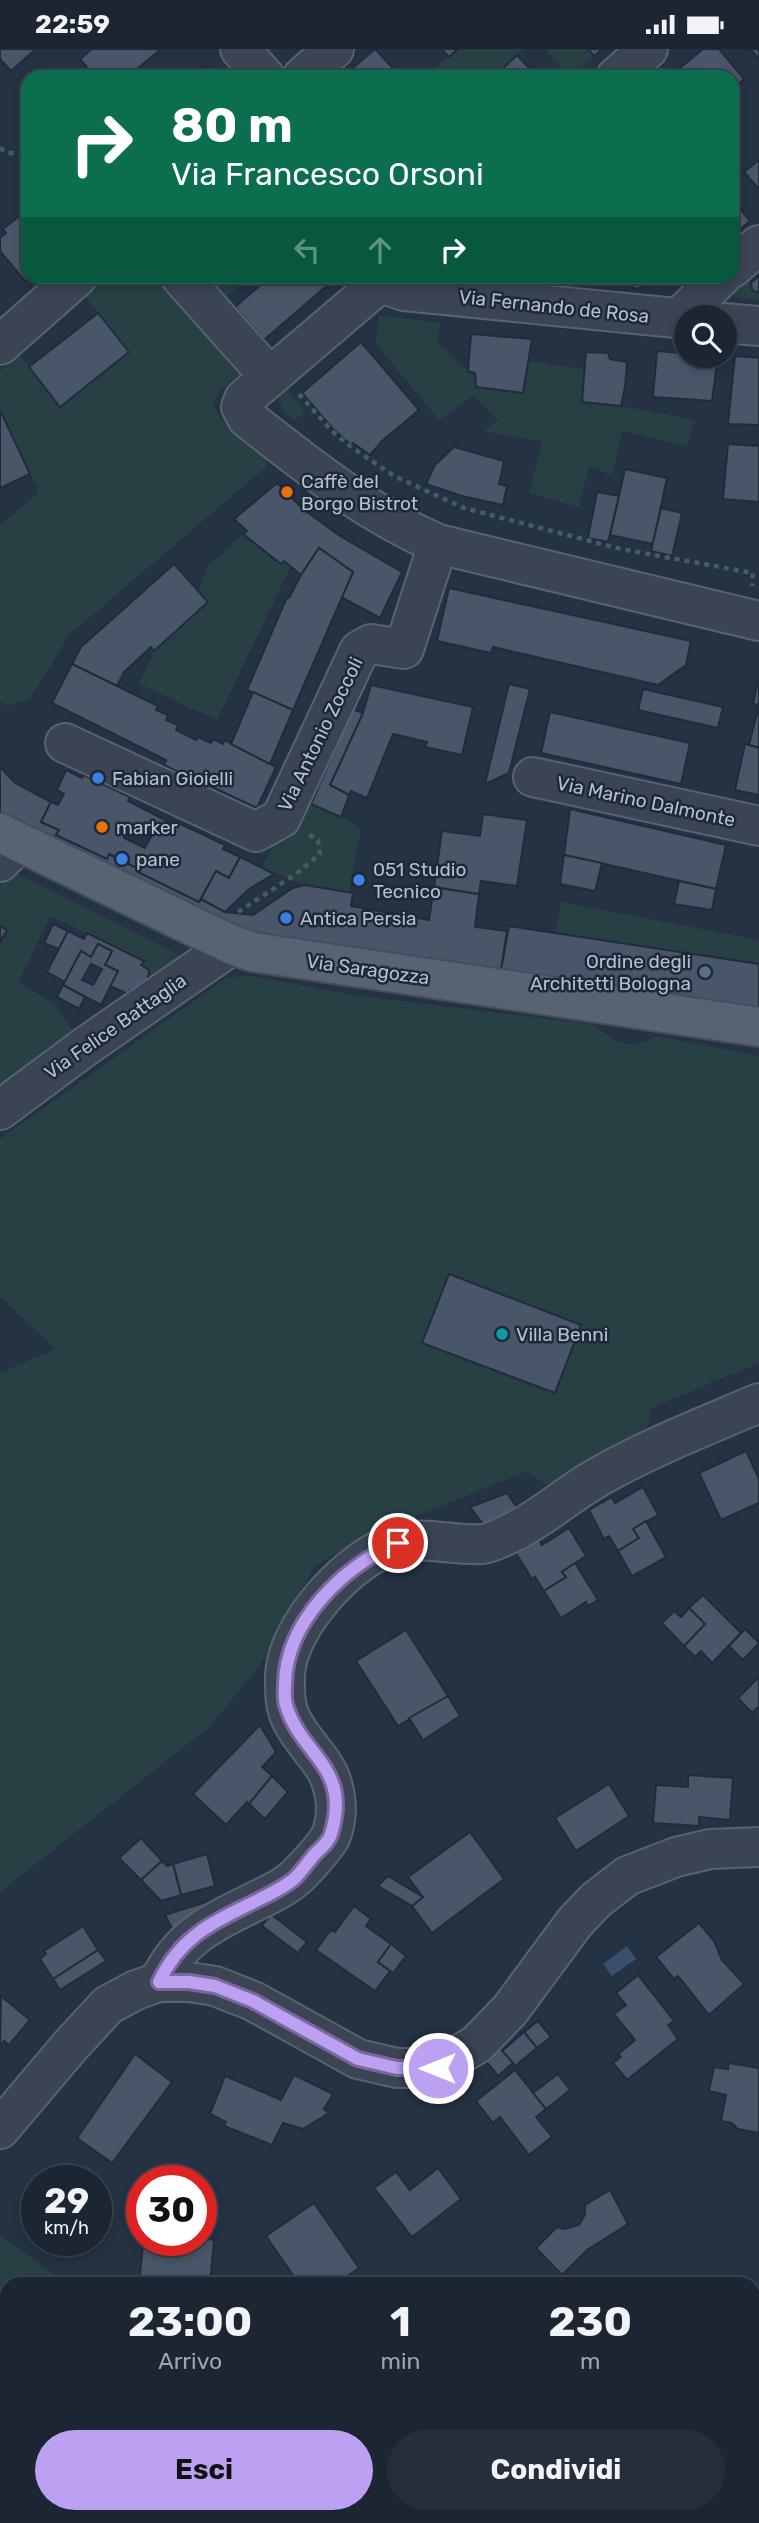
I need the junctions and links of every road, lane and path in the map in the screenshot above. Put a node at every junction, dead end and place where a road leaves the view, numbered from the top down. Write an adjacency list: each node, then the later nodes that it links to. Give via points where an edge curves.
1 (240, 49): 4 (street)
2 (334, 49): 5 (street)
3 (648, 49): 6 (street)
4 (259, 70)
5 (310, 70)
6 (624, 70)
7 (0, 148): 8 (path)
8 (21, 154)
9 (759, 245): 10 (street)
10 (739, 262)
11 (69, 284): 20 (street)
12 (188, 284): 21 (street)
13 (379, 284): 21 (street)
14 (391, 284): 17 (street, Via Fernando de Rosa, via 404,291)
15 (714, 284): 16 (street)
16 (695, 305)
17 (674, 318)
18 (737, 324): 19 (street)
19 (759, 326)
20 (0, 345)
21 (274, 374): 22 (street, via 244,399 241,407 247,418 335,488); 23 (path, via 332,431 394,476 477,512 621,549 753,573)
22 (438, 544): 23 (street); 26 (street, Via Antonio Zoccoli, via 404,649 371,644 359,651)
23 (756, 606)
24 (65, 743): 26 (street, Via Antonio Zoccoli, via 256,832)
25 (533, 777): 27 (street, Via Marino Dalmonte)
26 (281, 818): 29 (path, via 318,840 320,854)
27 (759, 826)
28 (7, 846): 29 (main road, Via Saragozza)
29 (234, 929): 30 (main road, Via Saragozza, via 253,951); 31 (street, Via Felice Battaglia)
30 (759, 1027)
31 (0, 1110)
32 (759, 1403): 34 (street, via 599,1476 511,1534 484,1543 398,1543 358,1564 337,1583 291,1646 285,1672 285,1702 292,1720 326,1767 335,1789 331,1837 294,1879 205,1927 169,1960)
33 (759, 1847): 34 (street, via 676,1857 627,1876 575,1922 510,2010 477,2044 438,2068 397,2068 358,2059 253,2001 215,1986)
34 (159, 1982): 35 (street, via 108,2005)
35 (0, 2129)

